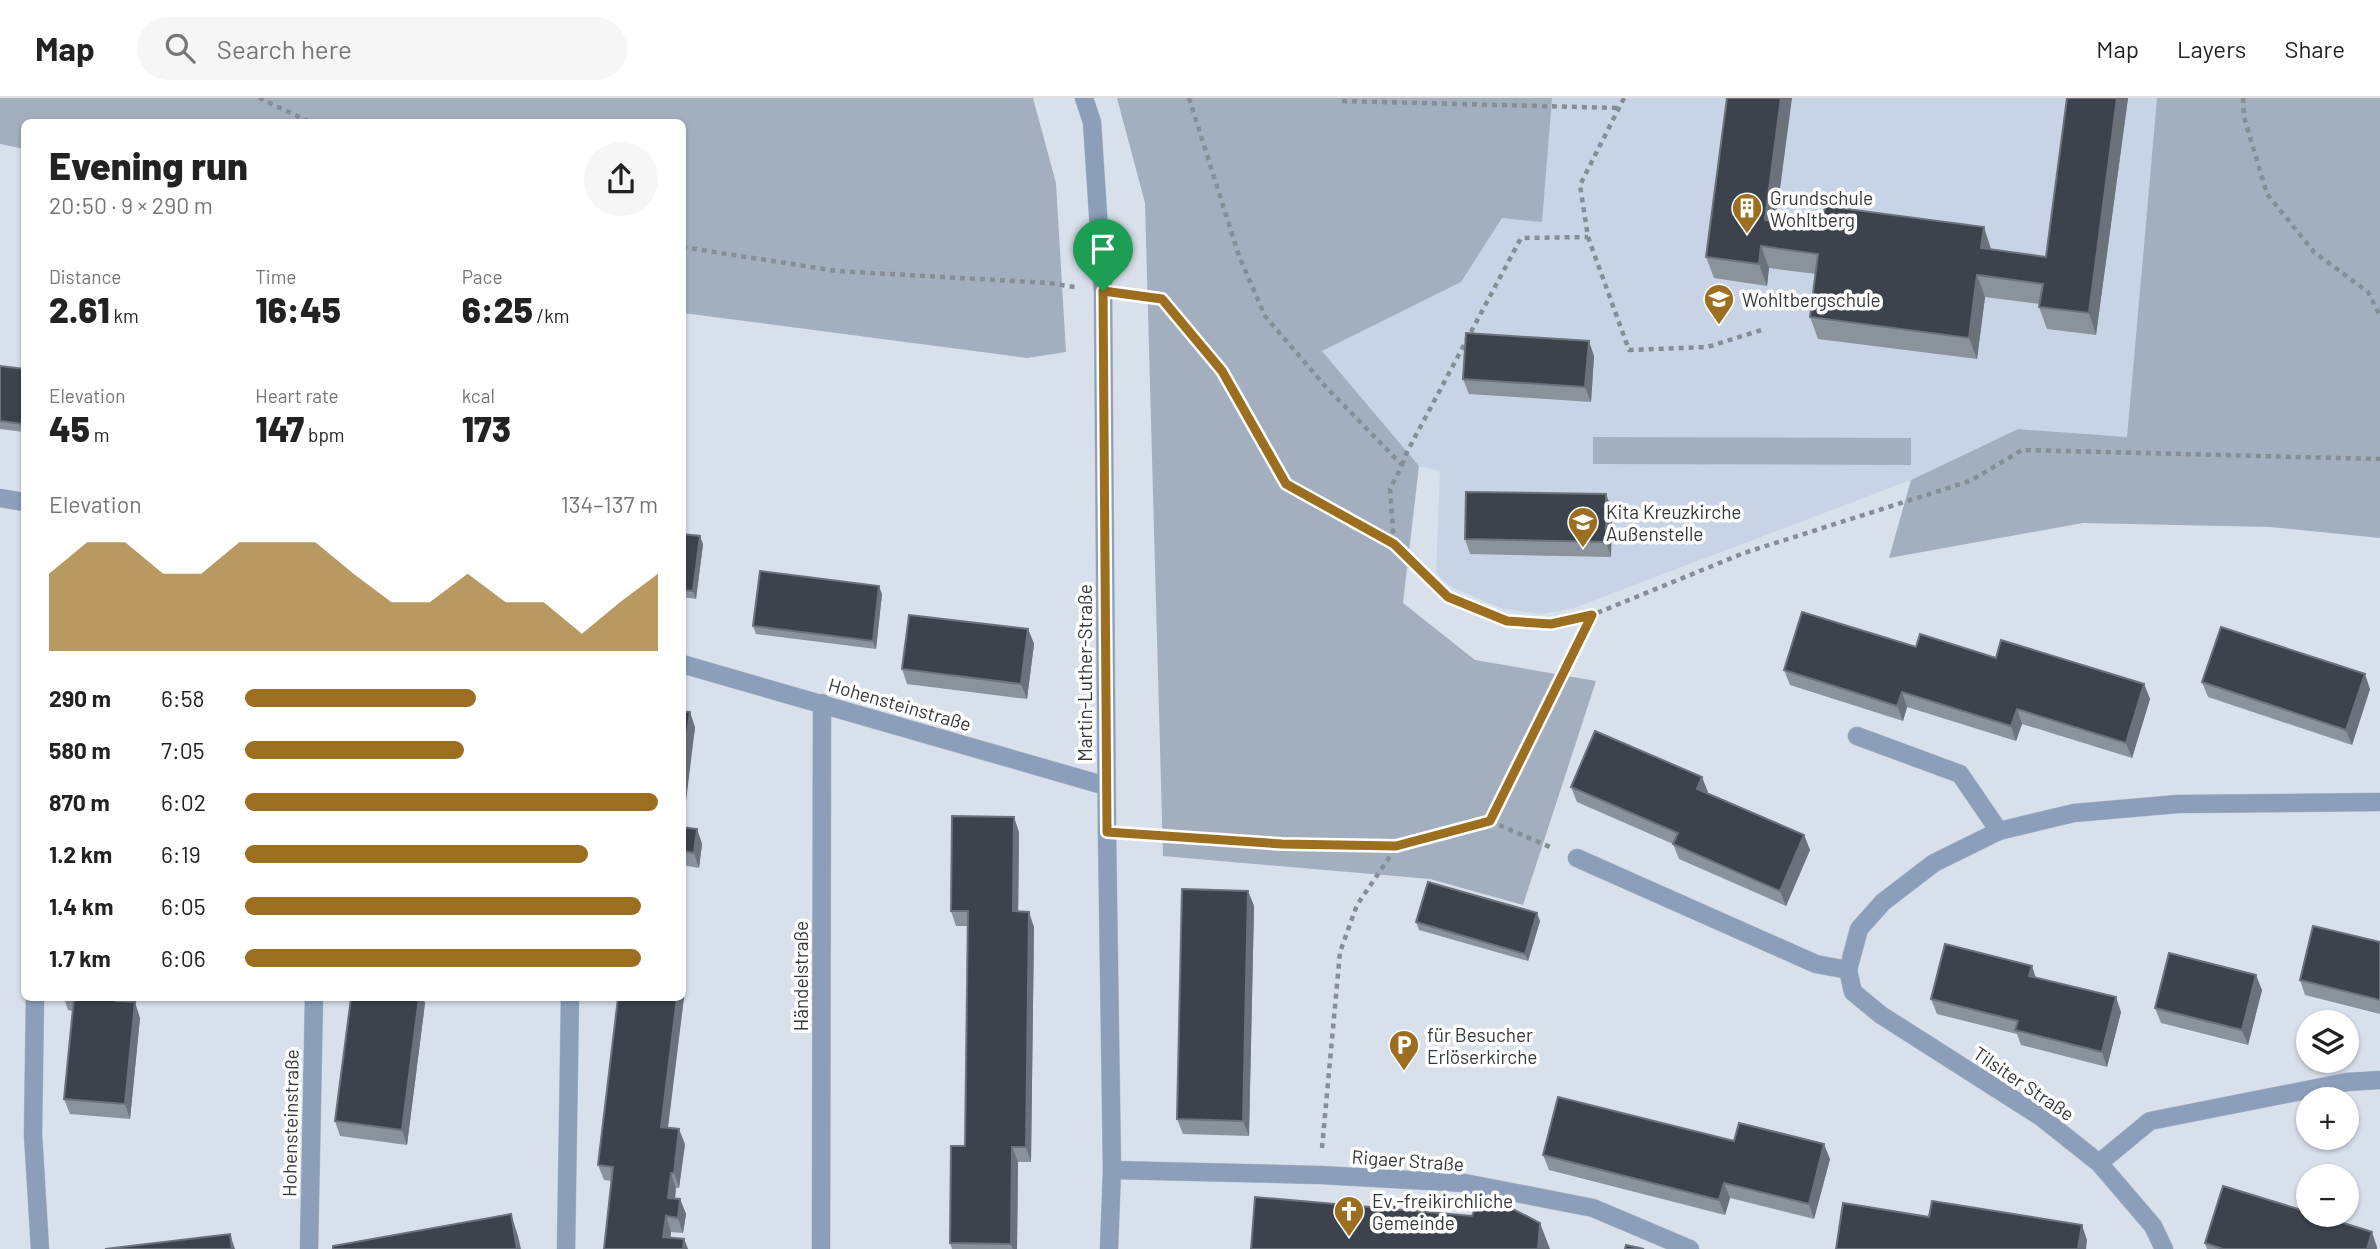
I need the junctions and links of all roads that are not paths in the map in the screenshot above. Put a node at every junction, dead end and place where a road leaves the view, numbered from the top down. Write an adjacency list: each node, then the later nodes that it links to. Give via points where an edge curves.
1 (1084, 98): 7 (street, Martin-Luther-Straße, via 1092,122 1103,291)
2 (0, 498): 3 (street)
3 (21, 502)
4 (686, 665): 5 (street, Hohensteinstraße)
5 (822, 703): 7 (street, Hohensteinstraße); 21 (street, Händelstraße)
6 (1857, 736): 9 (street, via 1960,774)
7 (1106, 786): 17 (street, Martin-Luther-Straße)
8 (2380, 802): 9 (street, via 2178,804 2074,813)
9 (1999, 831): 11 (street, via 1934,863 1883,902 1859,929)
10 (1577, 858): 11 (street, via 1816,964)
11 (1848, 970): 16 (street, Tilsiter Straße, via 1853,992 1881,1015 2041,1116)
12 (35, 1001): 18 (street, via 33,1134)
13 (314, 1001): 19 (street, Hohensteinstraße)
14 (570, 1001): 20 (street)
15 (2380, 1080): 16 (street, via 2347,1082 2150,1121)
16 (2099, 1163): 24 (street, Tilsiter Straße, via 2153,1226)
17 (1112, 1170): 22 (street, Martin-Luther-Straße); 23 (street, Rigaer Straße, via 1465,1183 1592,1208)
18 (40, 1249)
19 (309, 1249)
20 (566, 1249)
21 (821, 1249)
22 (1109, 1249)
23 (1689, 1249)
24 (2164, 1249)

